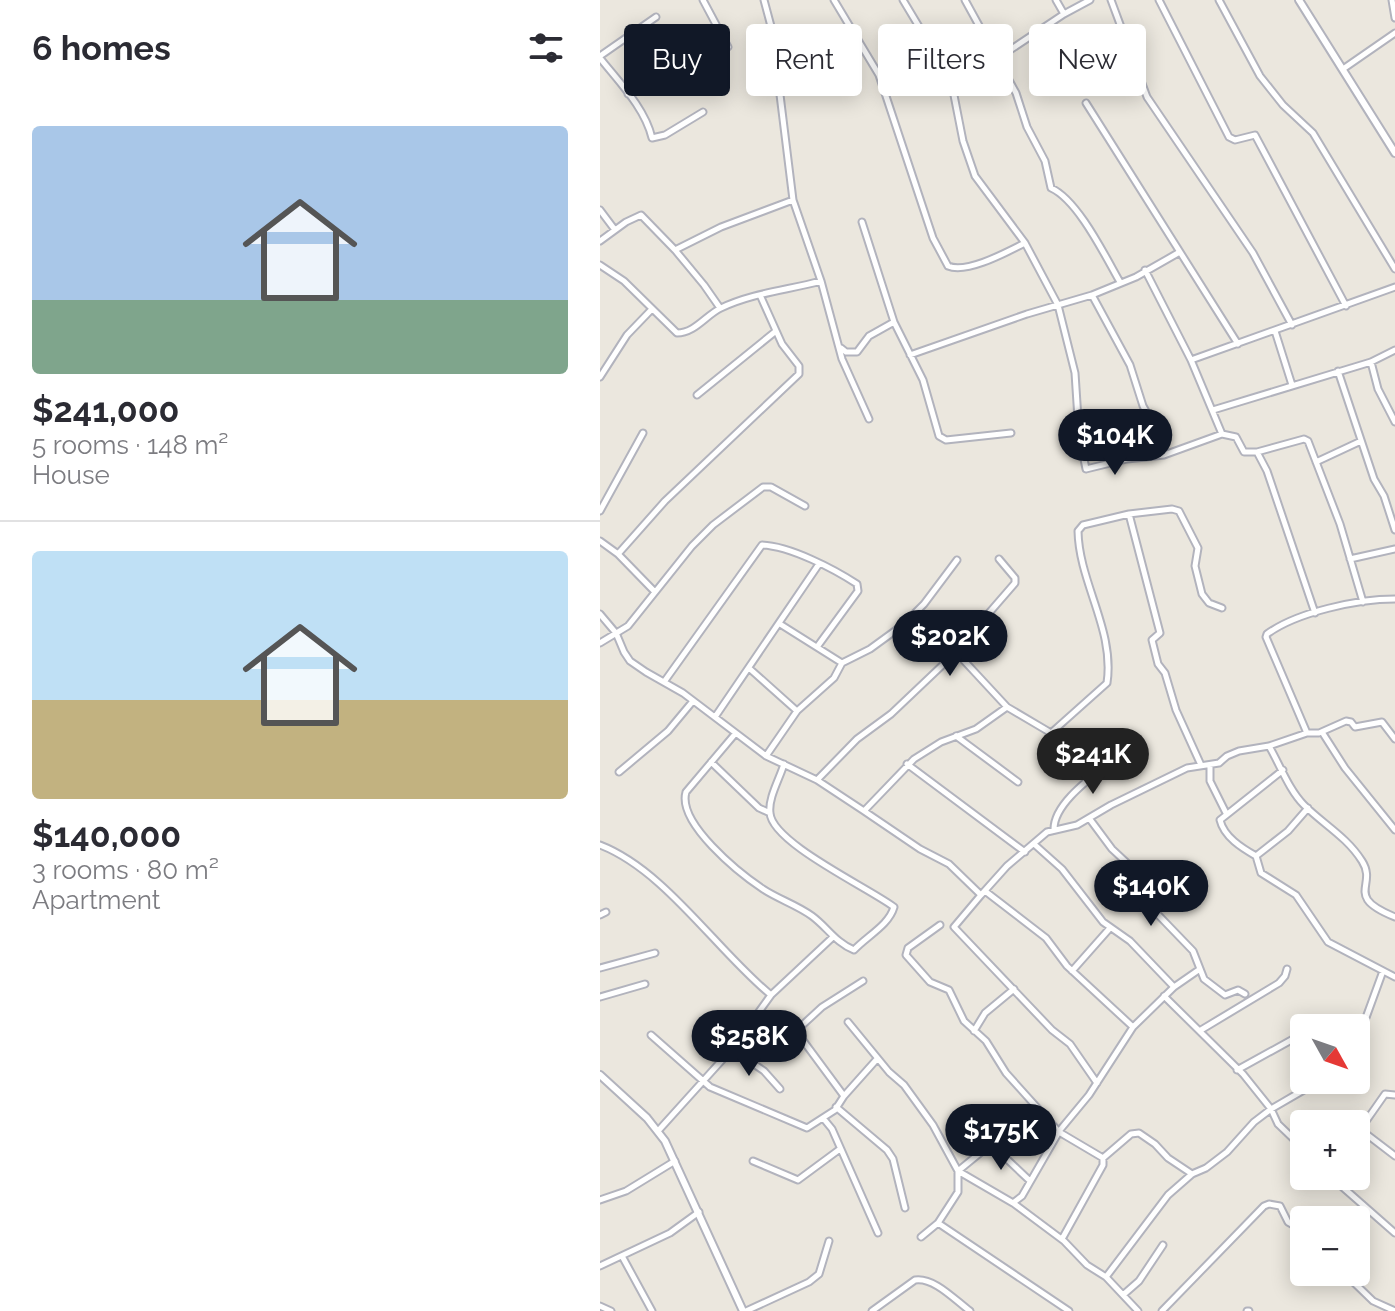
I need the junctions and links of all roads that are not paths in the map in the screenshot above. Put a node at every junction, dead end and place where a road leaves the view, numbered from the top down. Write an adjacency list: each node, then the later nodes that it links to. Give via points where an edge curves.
1 (703, 0): 16 (street)
2 (764, 0): 28 (street)
3 (834, 0): 33 (street, via 879,75 933,238 948,266 970,266)
4 (903, 0): 33 (street, via 951,80 975,176)
5 (965, 0): 17 (street)
6 (1056, 0): 13 (street)
7 (1090, 0): 13 (street)
8 (1111, 0): 49 (street, via 1147,97 1253,253)
9 (1159, 0): 45 (street, via 1229,137 1255,135)
10 (1219, 0): 37 (street, via 1260,76 1313,133)
11 (1299, 0): 21 (street)
12 (1392, 0): 15 (street)
13 (1064, 14): 19 (street)
14 (656, 17): 20 (street)
15 (1395, 18)
16 (716, 24)
17 (979, 24)
18 (1395, 33): 21 (street)
19 (1013, 48)
20 (600, 57): 23 (street)
21 (1343, 69): 27 (street)
22 (1013, 87): 40 (street, via 1051,188 1062,192)
23 (624, 89)
24 (629, 96): 26 (street, via 652,138)
25 (1086, 103): 35 (street)
26 (703, 112)
27 (1395, 153)
28 (793, 200): 34 (street); 39 (street)
29 (600, 210): 31 (street)
30 (862, 222): 48 (street)
31 (615, 230): 32 (street); 34 (street, via 641,215)
32 (600, 241)
33 (1025, 243): 44 (street)
34 (675, 250): 46 (street)
35 (1178, 253): 38 (street); 52 (street)
36 (600, 265): 47 (street)
37 (1395, 269)
38 (1145, 270): 40 (street); 56 (street)
39 (821, 281): 42 (street); 53 (street)
40 (1120, 282): 43 (street)
41 (1395, 287): 45 (street)
42 (760, 295): 46 (street); 50 (street)
43 (1092, 295): 44 (street); 70 (street, via 1130,365)
44 (1058, 305): 55 (street); 70 (street, via 1075,373 1086,469)
45 (1346, 306): 49 (street)
46 (720, 308): 47 (street, via 683,333)
47 (652, 309): 59 (street, via 627,335)
48 (894, 322): 53 (street, via 853,353); 55 (street)
49 (1292, 325): 51 (street)
50 (776, 331): 61 (street); 80 (street, via 799,374 665,501)
51 (1275, 331): 52 (street); 60 (street)
52 (1238, 344): 56 (street)
53 (841, 348): 63 (street)
54 (1395, 350): 57 (street)
55 (910, 355): 66 (street, via 942,439)
56 (1191, 360): 62 (street)
57 (1371, 362): 58 (street); 64 (street)
58 (1338, 371): 60 (street); 68 (street)
59 (600, 377)
60 (1292, 385): 62 (street)
61 (697, 395)
62 (1213, 410): 67 (street)
63 (869, 419)
64 (1395, 422)
65 (643, 433): 75 (street)
66 (1011, 433)
67 (1222, 434): 69 (street, via 1236,437 1244,452); 70 (street)
68 (1361, 441): 71 (street); 73 (street)
69 (1257, 452): 71 (street, via 1307,439); 89 (street)
70 (1164, 455)
71 (1316, 462): 82 (street)
72 (1395, 492): 73 (street)
73 (1384, 496): 77 (street)
74 (805, 506): 85 (street, via 763,487 713,525)
75 (600, 511)
76 (1129, 514): 88 (street, via 1179,511 1198,548 1195,566 1202,594); 100 (street, via 1083,525 1078,531 1080,560 1106,637 1107,683 1051,733); 114 (street, via 1160,633 1152,640 1158,664)
77 (1395, 530)
78 (600, 541): 80 (street)
79 (1395, 549): 82 (street)
80 (618, 554): 85 (street)
81 (999, 559): 95 (street, via 1015,583)
82 (1350, 559): 87 (street)
83 (957, 560): 96 (street, via 903,625)
84 (819, 564): 91 (street); 94 (street, via 857,584 858,591); 98 (street, via 762,545)
85 (654, 591): 92 (street, via 637,617)
86 (1395, 599): 87 (street)
87 (1363, 602): 89 (street)
88 (1222, 608)
89 (1315, 613): 104 (street, via 1266,637)
90 (600, 614): 92 (street)
91 (780, 624): 94 (street); 97 (street)
92 (616, 633): 93 (street); 98 (street, via 630,661)
93 (600, 643)
94 (817, 647): 96 (street)
95 (956, 652): 100 (street); 118 (street)
96 (842, 663): 101 (street, via 834,678)
97 (750, 669): 101 (street); 102 (street)
98 (664, 682): 99 (street)
99 (693, 701): 102 (street); 117 (street, via 668,731)
100 (1007, 707): 106 (street, via 976,729)
101 (797, 711): 109 (street)
102 (715, 717): 105 (street)
103 (1322, 732): 104 (street); 107 (street, via 1346,721 1355,727 1382,722); 126 (street)
104 (1307, 733): 108 (street)
105 (735, 734): 109 (street); 111 (street)
106 (955, 735): 113 (street); 119 (street)
107 (1395, 739)
108 (1269, 746): 115 (street, via 1239,751); 116 (street)
109 (766, 756): 112 (street)
110 (1115, 758): 125 (street, via 1062,805)
111 (711, 762): 122 (street); 135 (street, via 686,792 683,801 689,818 745,876 810,915)
112 (784, 764): 118 (street); 122 (street)
113 (907, 764): 121 (street); 129 (street)
114 (1201, 765): 115 (street); 124 (street)
115 (1210, 765): 123 (street, via 1210,781)
116 (1283, 770): 120 (street); 123 (street)
117 (619, 772)
118 (817, 780): 121 (street)
119 (1018, 782)
120 (1308, 808): 130 (street); 132 (street, via 1362,861 1363,892 1369,902)
121 (864, 811): 131 (street, via 949,864)
122 (770, 813): 135 (street, via 781,833 810,855 894,907 884,925 854,950)
123 (1226, 813): 130 (street, via 1220,825 1239,847)
124 (1089, 818): 125 (street, via 1070,829); 138 (street, via 1127,863 1140,896 1193,951)
125 (1054, 829): 127 (street)
126 (1395, 830)
127 (1034, 844): 129 (street); 134 (street, via 1056,862)
128 (600, 845): 148 (street, via 658,884)
129 (1025, 852): 131 (street)
130 (1256, 856): 141 (street, via 1261,873 1296,895 1328,942)
131 (983, 893): 140 (street, via 1046,938); 146 (street, via 954,927)
132 (1395, 917)
133 (940, 925): 155 (street, via 906,955 930,982 949,990)
134 (1110, 928): 140 (street); 145 (street)
135 (833, 937): 148 (street)
136 (655, 953): 137 (street)
137 (600, 968)
138 (1200, 969): 145 (street); 147 (street, via 1223,995 1238,990)
139 (1287, 969): 154 (street, via 1279,983)
140 (1072, 971): 153 (street)
141 (1383, 971): 142 (street); 151 (street)
142 (1395, 977)
143 (863, 981): 167 (street, via 796,1031)
144 (645, 984): 150 (street)
145 (1174, 987): 149 (street)
146 (1014, 989): 155 (street, via 985,1013); 163 (street, via 1070,1044)
147 (1245, 994)
148 (771, 995): 158 (street)
149 (1164, 996): 153 (street); 154 (street)
150 (600, 997)
151 (1367, 1014)
152 (848, 1022): 159 (street)
153 (1133, 1027): 163 (street)
154 (1201, 1030): 160 (street)
155 (974, 1031): 174 (street)
156 (651, 1035): 162 (street)
157 (1290, 1041): 160 (street)
158 (732, 1049): 162 (street); 164 (street)
159 (877, 1059): 167 (street); 183 (street, via 920,1106)
160 (1237, 1070): 169 (street)
161 (600, 1075): 173 (street)
162 (703, 1082): 171 (street, via 801,1127 812,1127); 173 (street)
163 (1097, 1083): 174 (street)
164 (780, 1089)
165 (1297, 1094): 169 (street)
166 (1395, 1095): 170 (street, via 1385,1094)
167 (844, 1096): 168 (street)
168 (836, 1107): 171 (street); 189 (street, via 887,1150)
169 (1271, 1109): 175 (street); 184 (street, via 1227,1152)
170 (1370, 1115)
171 (823, 1118): 178 (street)
172 (983, 1129): 177 (street)
173 (658, 1131): 181 (street)
174 (1059, 1132): 180 (street); 185 (street)
175 (1290, 1136)
176 (1370, 1137): 179 (street)
177 (991, 1144): 183 (street); 185 (street)
178 (840, 1149): 182 (street, via 798,1180); 193 (street)
179 (1395, 1156)
180 (1103, 1158): 184 (street, via 1139,1133); 196 (street)
181 (675, 1161): 187 (street, via 626,1191); 190 (street)
182 (753, 1161)
183 (958, 1171): 188 (street); 191 (street, via 958,1192)
184 (1192, 1174): 201 (street, via 1159,1205)
185 (1029, 1180): 188 (street)
186 (1346, 1190): 194 (street)
187 (600, 1200)
188 (1013, 1203): 196 (street)
189 (905, 1208)
190 (699, 1212): 199 (street); 207 (street)
191 (938, 1223): 195 (street); 210 (street)
192 (1290, 1223): 212 (street, via 1280,1206 1264,1206)
193 (878, 1233)
194 (1395, 1233)
195 (921, 1237)
196 (1062, 1239): 201 (street)
197 (829, 1241): 207 (street, via 819,1274)
198 (1163, 1245): 203 (street)
199 (622, 1256): 200 (street); 206 (street)
200 (600, 1266)
201 (1106, 1277): 203 (street)
202 (1357, 1286): 213 (street)
203 (1123, 1295): 211 (street)
204 (600, 1306): 205 (street)
205 (611, 1311)
206 (652, 1311)
207 (745, 1311)
208 (872, 1311): 209 (street, via 921,1279)
209 (970, 1311)
210 (1069, 1311)
211 (1138, 1311)
212 (1162, 1311)
213 (1395, 1311)

